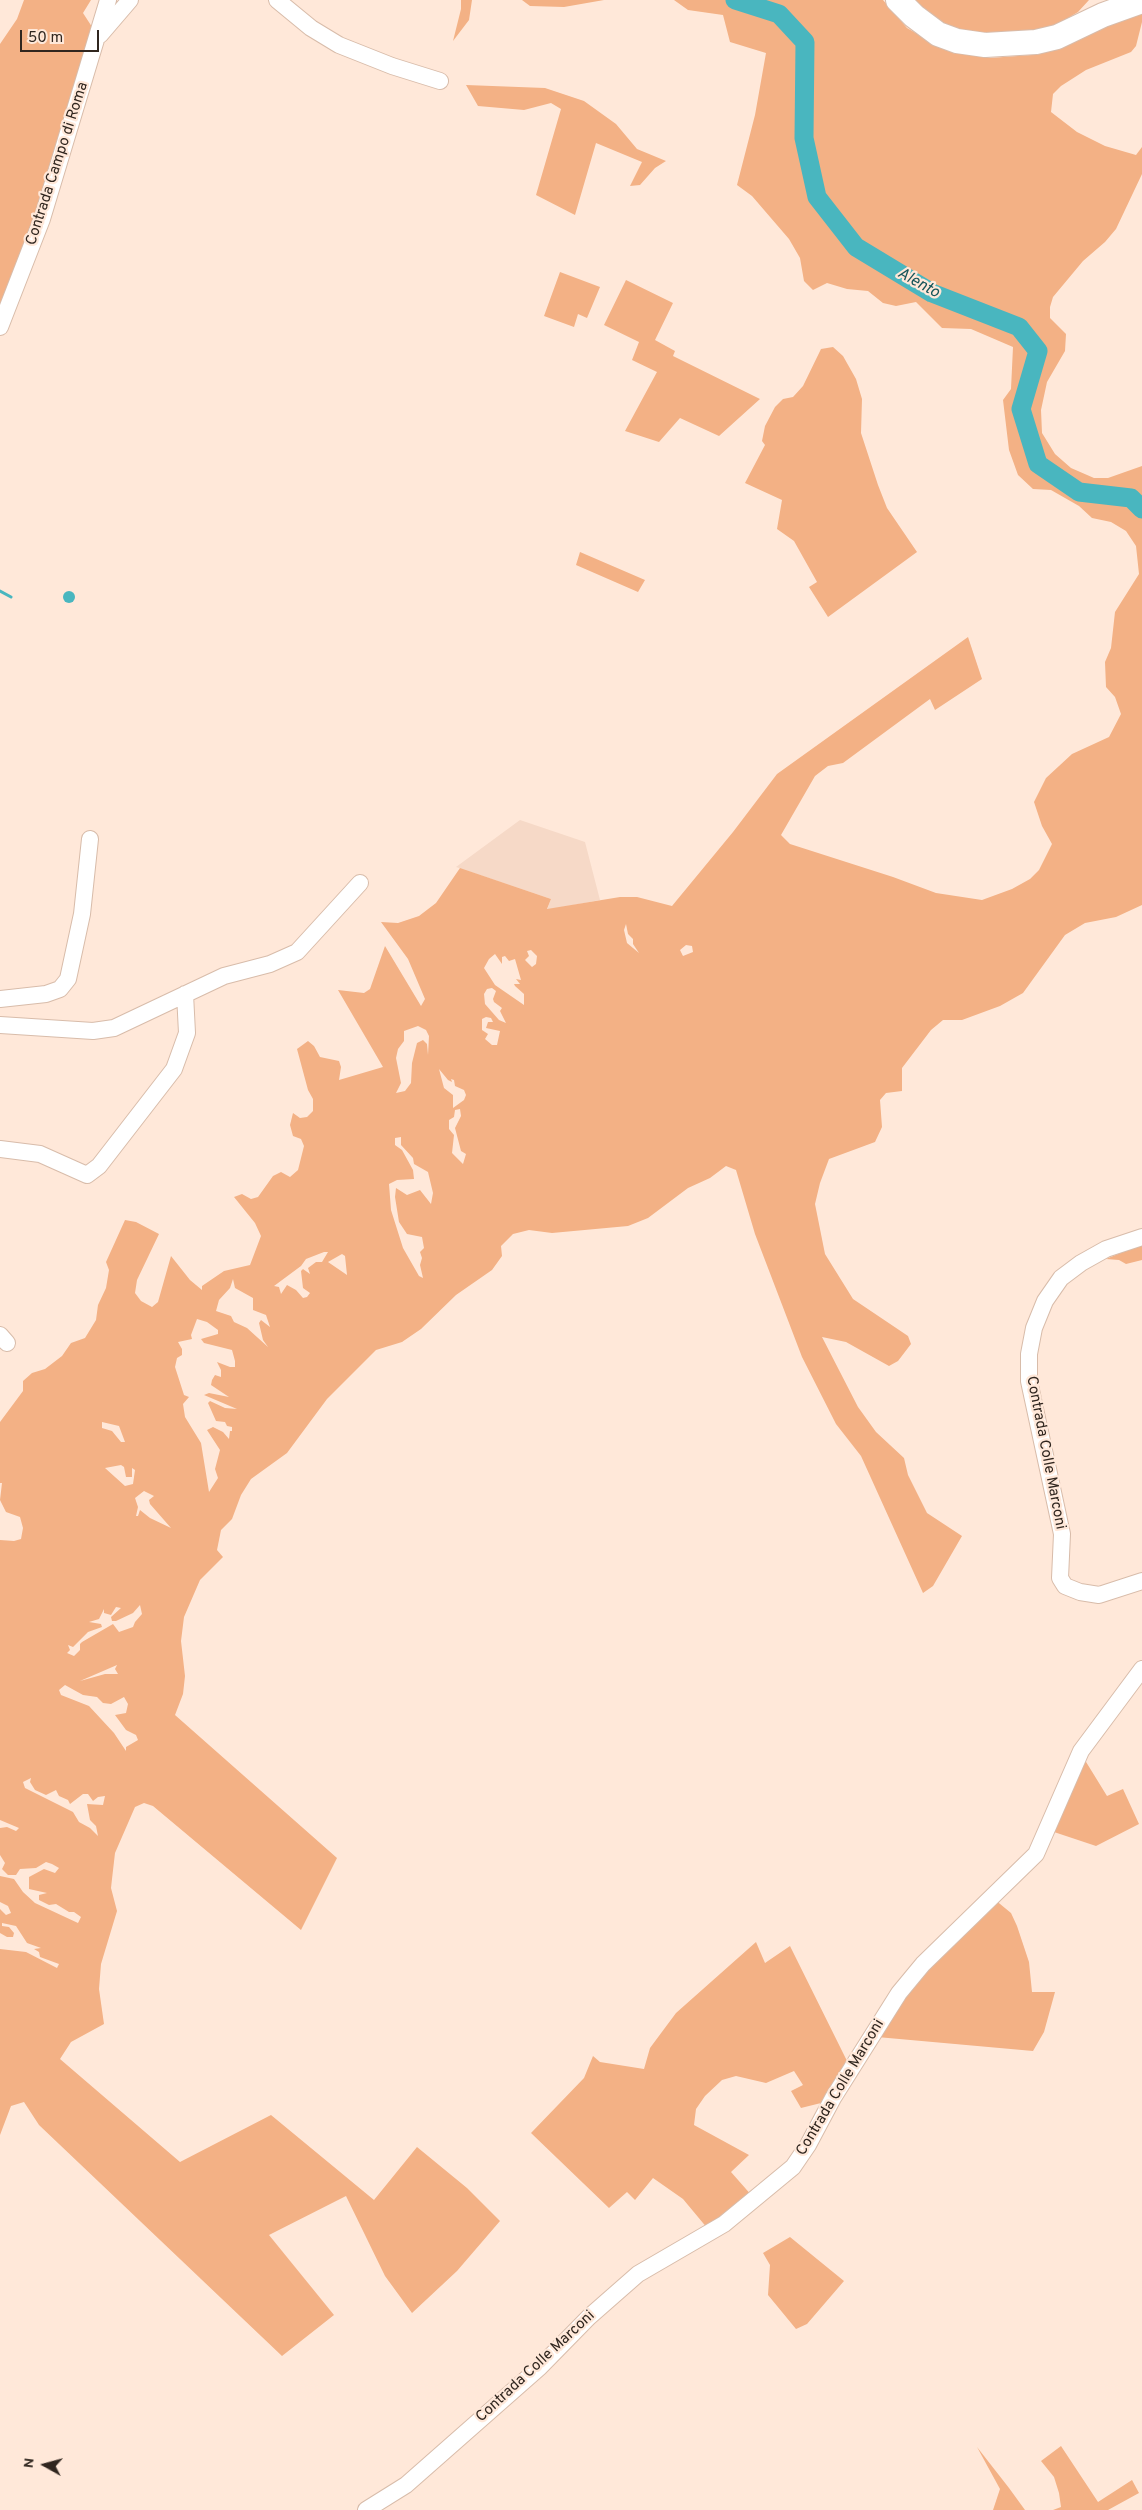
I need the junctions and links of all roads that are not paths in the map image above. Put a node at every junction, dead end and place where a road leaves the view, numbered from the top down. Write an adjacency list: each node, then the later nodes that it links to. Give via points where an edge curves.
1 (108, 0): 7 (street, Contrada Campo di Roma)
2 (130, 0): 7 (street)
3 (277, 0): 9 (street, via 311,28 339,44)
4 (898, 0): 8 (highway, via 938,34 957,41)
5 (1097, 0): 8 (highway, via 1075,20 1059,29)
6 (1142, 1): 8 (highway, via 1057,37)
7 (97, 39): 10 (street, Contrada Campo di Roma, via 42,219)
8 (1009, 44)
9 (440, 81)
10 (0, 326)
11 (90, 838): 14 (street, via 82,914 68,979 60,989 46,994)
12 (360, 883): 13 (street, via 297,952 270,964 224,976)
13 (184, 994): 15 (street, via 114,1028 92,1031); 16 (street, via 187,1033 174,1069 99,1166 87,1175 40,1154)
14 (0, 999)
15 (0, 1024)
16 (0, 1149)
17 (1142, 1237): 18 (street, Contrada Colle Marconi, via 1106,1249 1061,1278 1045,1301 1034,1328 1029,1354 1029,1381 1062,1534 1060,1578 1065,1586 1099,1595)
18 (1142, 1581)
19 (1142, 1669): 20 (street, Contrada Colle Marconi, via 1081,1751 1036,1854 923,1964 899,1993 793,2167 724,2224 638,2274 589,2317 540,2367 406,2486)
20 (366, 2510)

